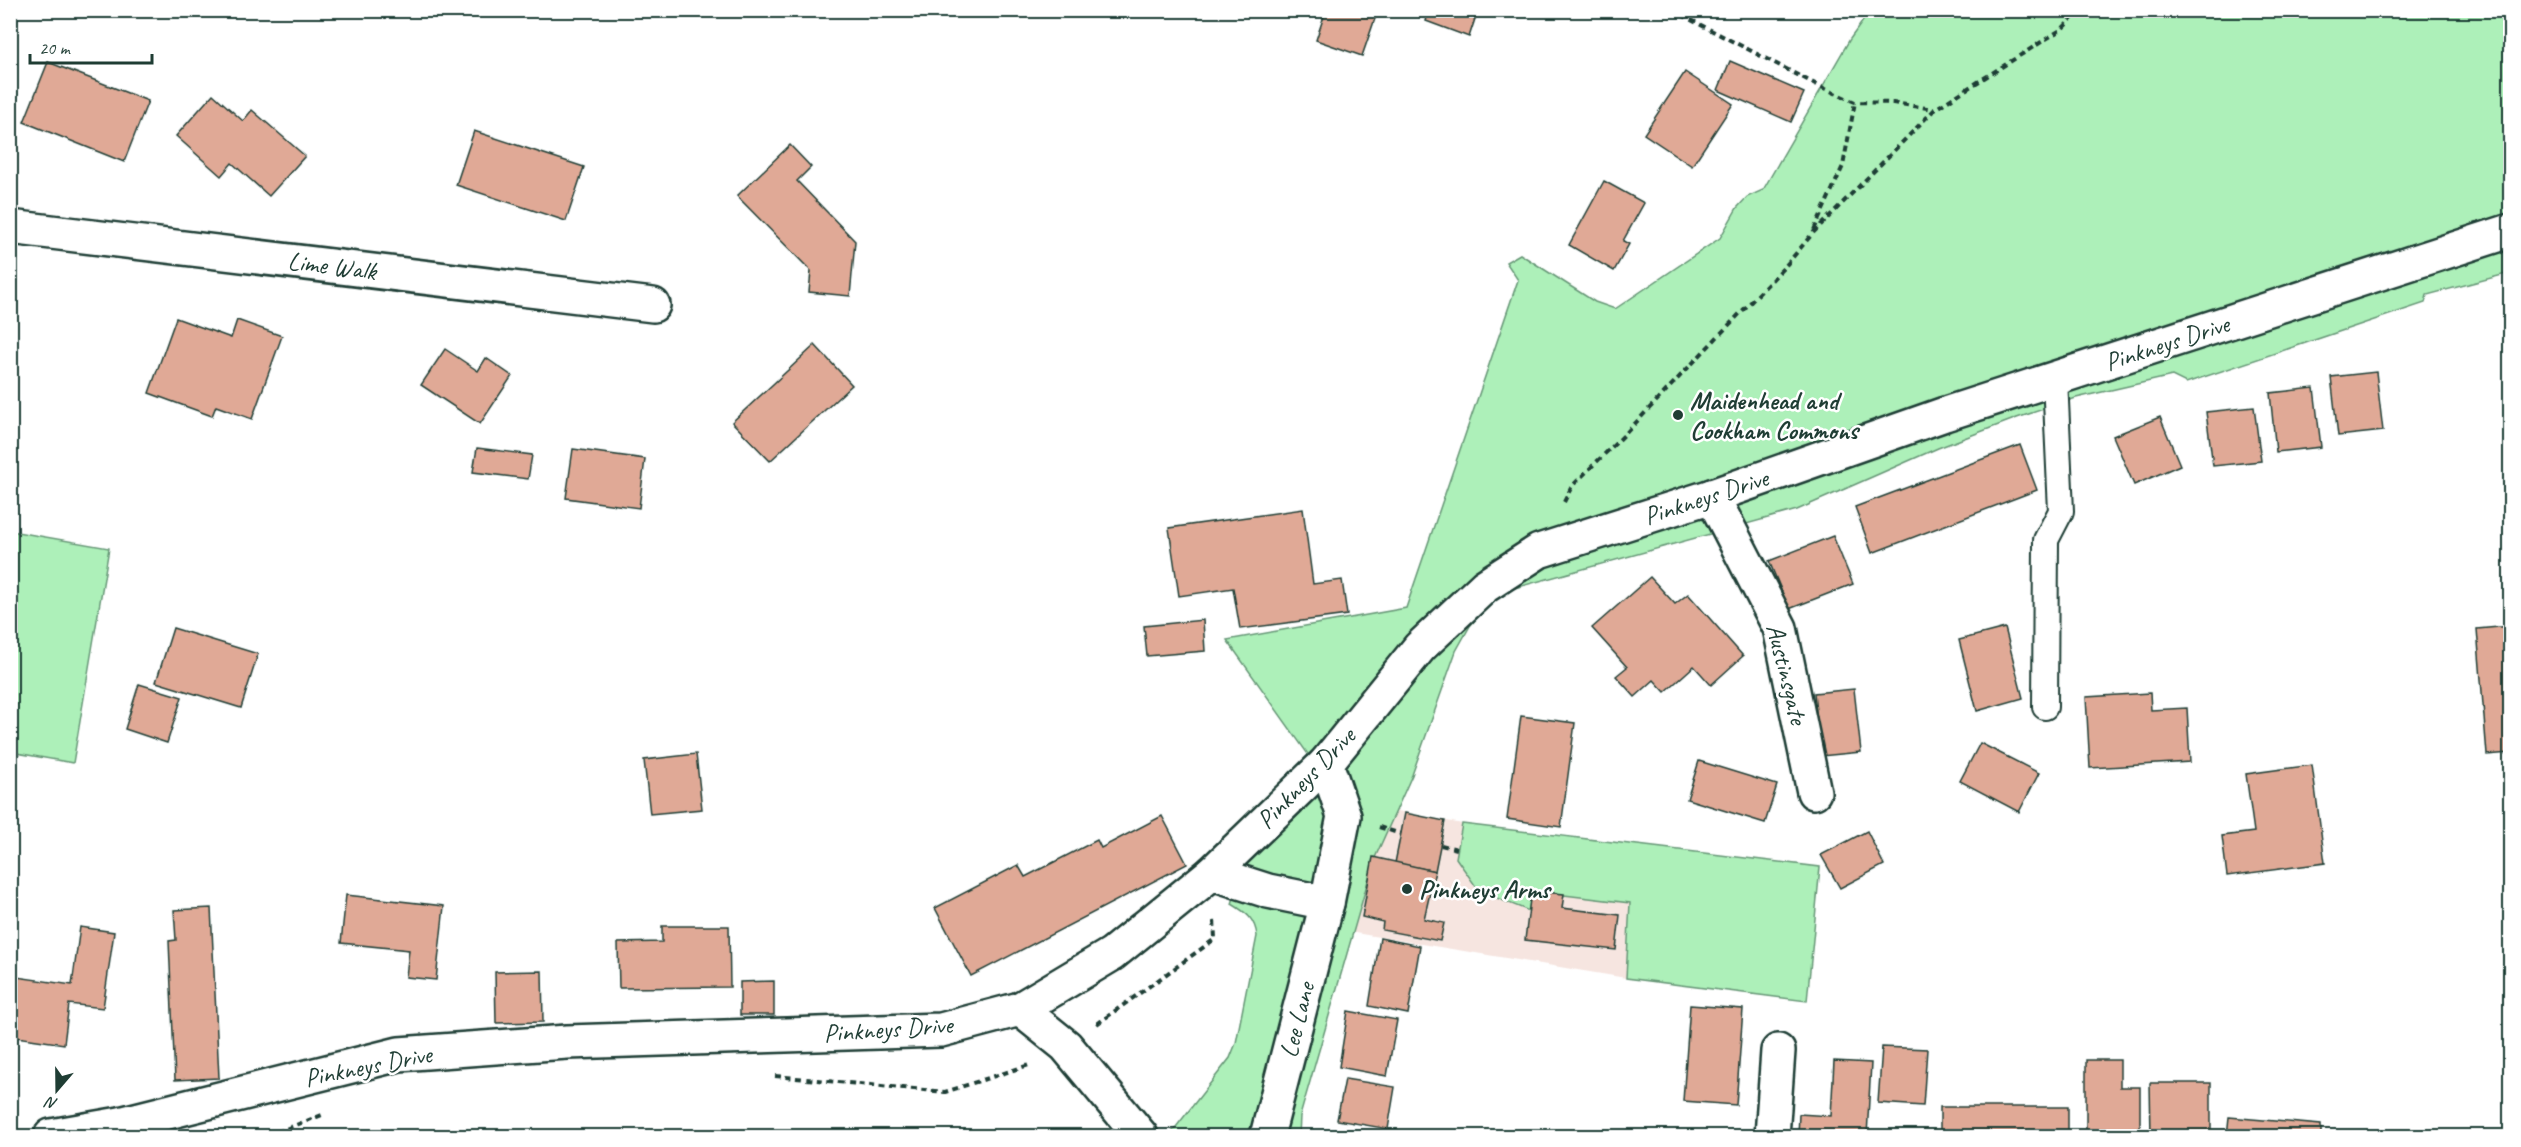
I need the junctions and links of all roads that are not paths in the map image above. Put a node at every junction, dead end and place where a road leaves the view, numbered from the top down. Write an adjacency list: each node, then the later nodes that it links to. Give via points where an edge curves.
1 (10, 227): 3 (street, Lime Walk)
2 (2511, 231): 4 (street, Pinkneys Drive)
3 (653, 305)
4 (2055, 379): 5 (street, Pinkneys Drive); 6 (lane, via 2061,511 2046,540)
5 (1712, 496): 7 (street, Pinkneys Drive, via 1539,551 1485,586 1420,647); 8 (street, Austinsgate, via 1780,628)
6 (2045, 707)
7 (1326, 763): 9 (street, Pinkneys Drive); 10 (street, Lee Lane, via 1344,816)
8 (1814, 792)
9 (1212, 873): 10 (street, via 1268,891); 11 (street, Pinkneys Drive, via 1112,954)
10 (1327, 903): 15 (street, Lee Lane)
11 (1020, 1009): 13 (street, Pinkneys Drive, via 941,1030 567,1042 399,1054 120,1124); 14 (street, via 1066,1046)
12 (1778, 1051): 16 (street)
13 (51, 1137)
14 (1141, 1137)
15 (1267, 1137)
16 (1772, 1137)

